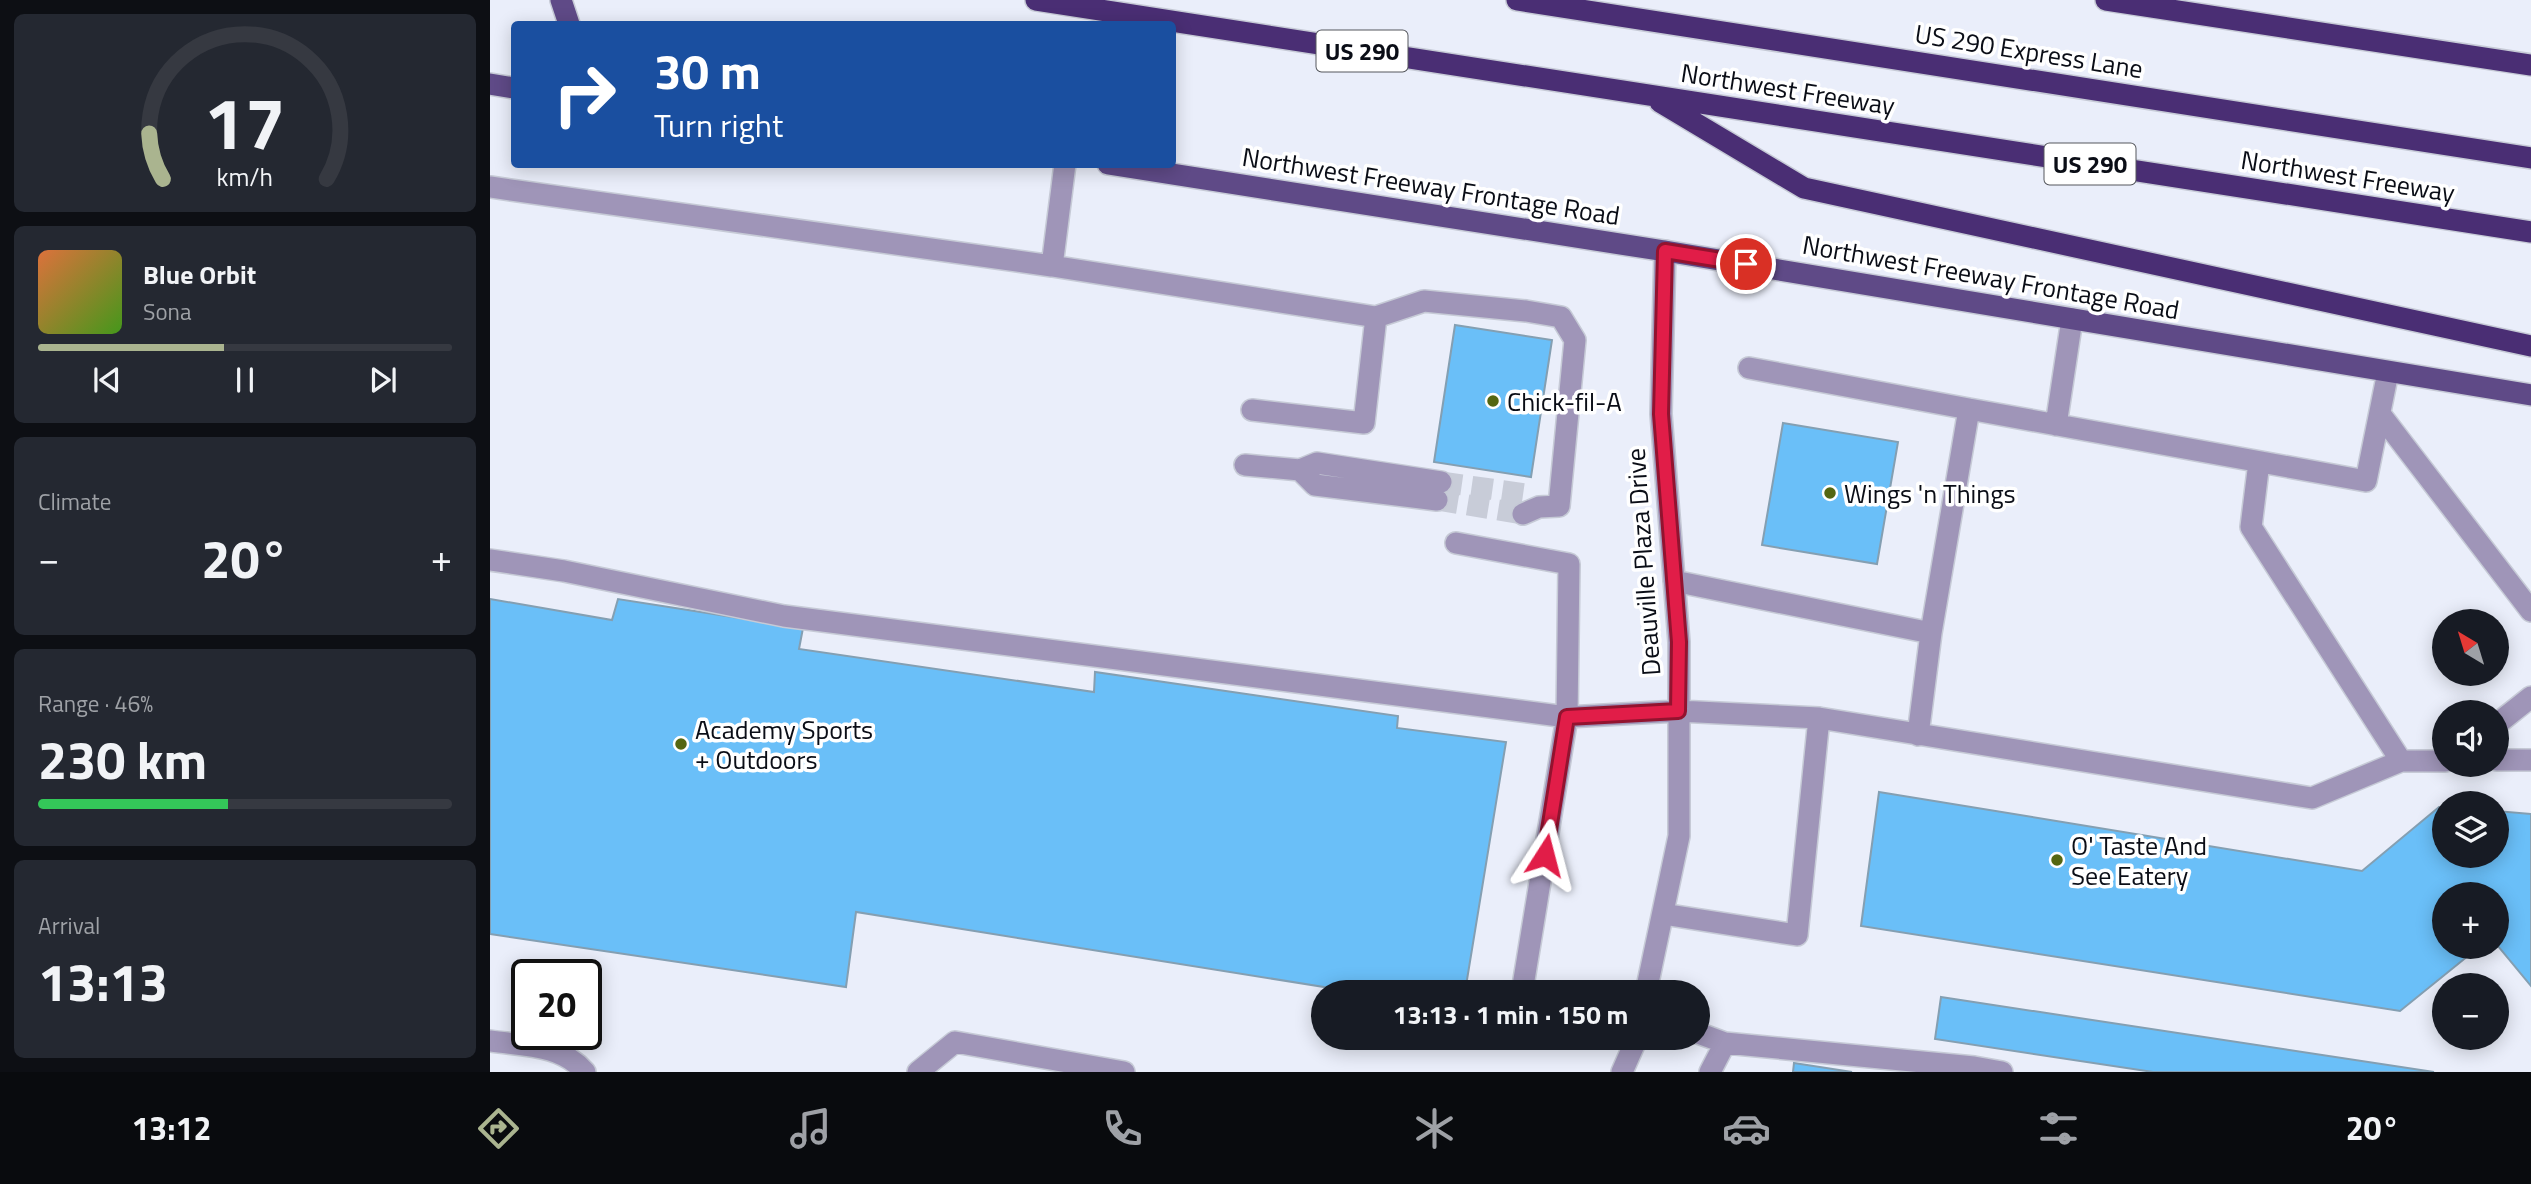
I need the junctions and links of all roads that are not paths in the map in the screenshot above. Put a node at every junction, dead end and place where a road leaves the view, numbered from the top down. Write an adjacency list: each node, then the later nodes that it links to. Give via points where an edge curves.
1 (561, 0): 5 (main road)
2 (1036, 0): 6 (highway, Northwest Freeway / US 290)
3 (1517, 0): 12 (highway, US 290 Express Lane)
4 (2106, 0): 8 (highway)
5 (568, 21)
6 (1170, 21)
7 (1176, 22): 11 (highway, Northwest Freeway / US 290)
8 (2531, 65)
9 (490, 84): 10 (main road)
10 (511, 88)
11 (1650, 96): 16 (highway, Northwest Freeway / US 290); 21 (highway, via 1804,188)
12 (2531, 158)
13 (1064, 168): 18 (street)
14 (1134, 168): 17 (main road, Northwest Freeway Frontage Road)
15 (490, 187): 18 (street)
16 (2531, 232)
17 (1665, 251): 20 (main road, Northwest Freeway Frontage Road); 35 (street, Deauville Plaza Drive, via 1661,414)
18 (1052, 265): 19 (street)
19 (1376, 317): 26 (street, via 1364,423); 32 (street, via 1424,301 1560,317 1575,340 1559,506)
20 (2072, 319): 23 (main road, Northwest Freeway Frontage Road); 28 (street)
21 (2531, 346)
22 (1749, 368): 25 (street)
23 (2388, 372): 24 (main road, Northwest Freeway Frontage Road); 27 (street)
24 (2531, 395)
25 (1969, 409): 28 (street); 37 (street)
26 (1252, 410)
27 (2379, 414): 29 (street, via 2366,481); 36 (street)
28 (2056, 425): 29 (street)
29 (2259, 462): 46 (street, via 2252,527)
30 (1245, 466): 31 (street, via 1300,470 1315,485)
31 (1439, 491)
32 (1529, 505)
33 (1456, 542): 41 (street, via 1569,564)
34 (490, 560): 41 (street, via 784,616)
35 (1674, 580): 37 (street); 39 (street, Deauville Plaza Drive)
36 (2531, 611)
37 (1931, 633): 43 (street)
38 (2531, 697): 40 (street)
39 (1678, 711): 41 (street); 42 (street); 48 (street, Deauville Plaza Drive, via 1679,836)
40 (2509, 714)
41 (1567, 717): 49 (street)
42 (1819, 718): 43 (street); 48 (street, via 1797,935)
43 (1918, 735): 46 (street, via 2312,798)
44 (2509, 760): 45 (street)
45 (2531, 760)
46 (2401, 761): 47 (street)
47 (2432, 761)
48 (1662, 914): 50 (street, Deauville Plaza Drive)
49 (1524, 980)
50 (1648, 980)
51 (1710, 1037): 53 (street)
52 (490, 1041): 56 (street, via 547,1048)
53 (1725, 1043): 55 (street); 60 (street)
54 (1632, 1050): 59 (street)
55 (1971, 1070): 61 (street)
56 (585, 1072)
57 (918, 1072): 58 (street, via 954,1042)
58 (1124, 1072)
59 (1622, 1072)
60 (1710, 1072)
61 (2002, 1072)

